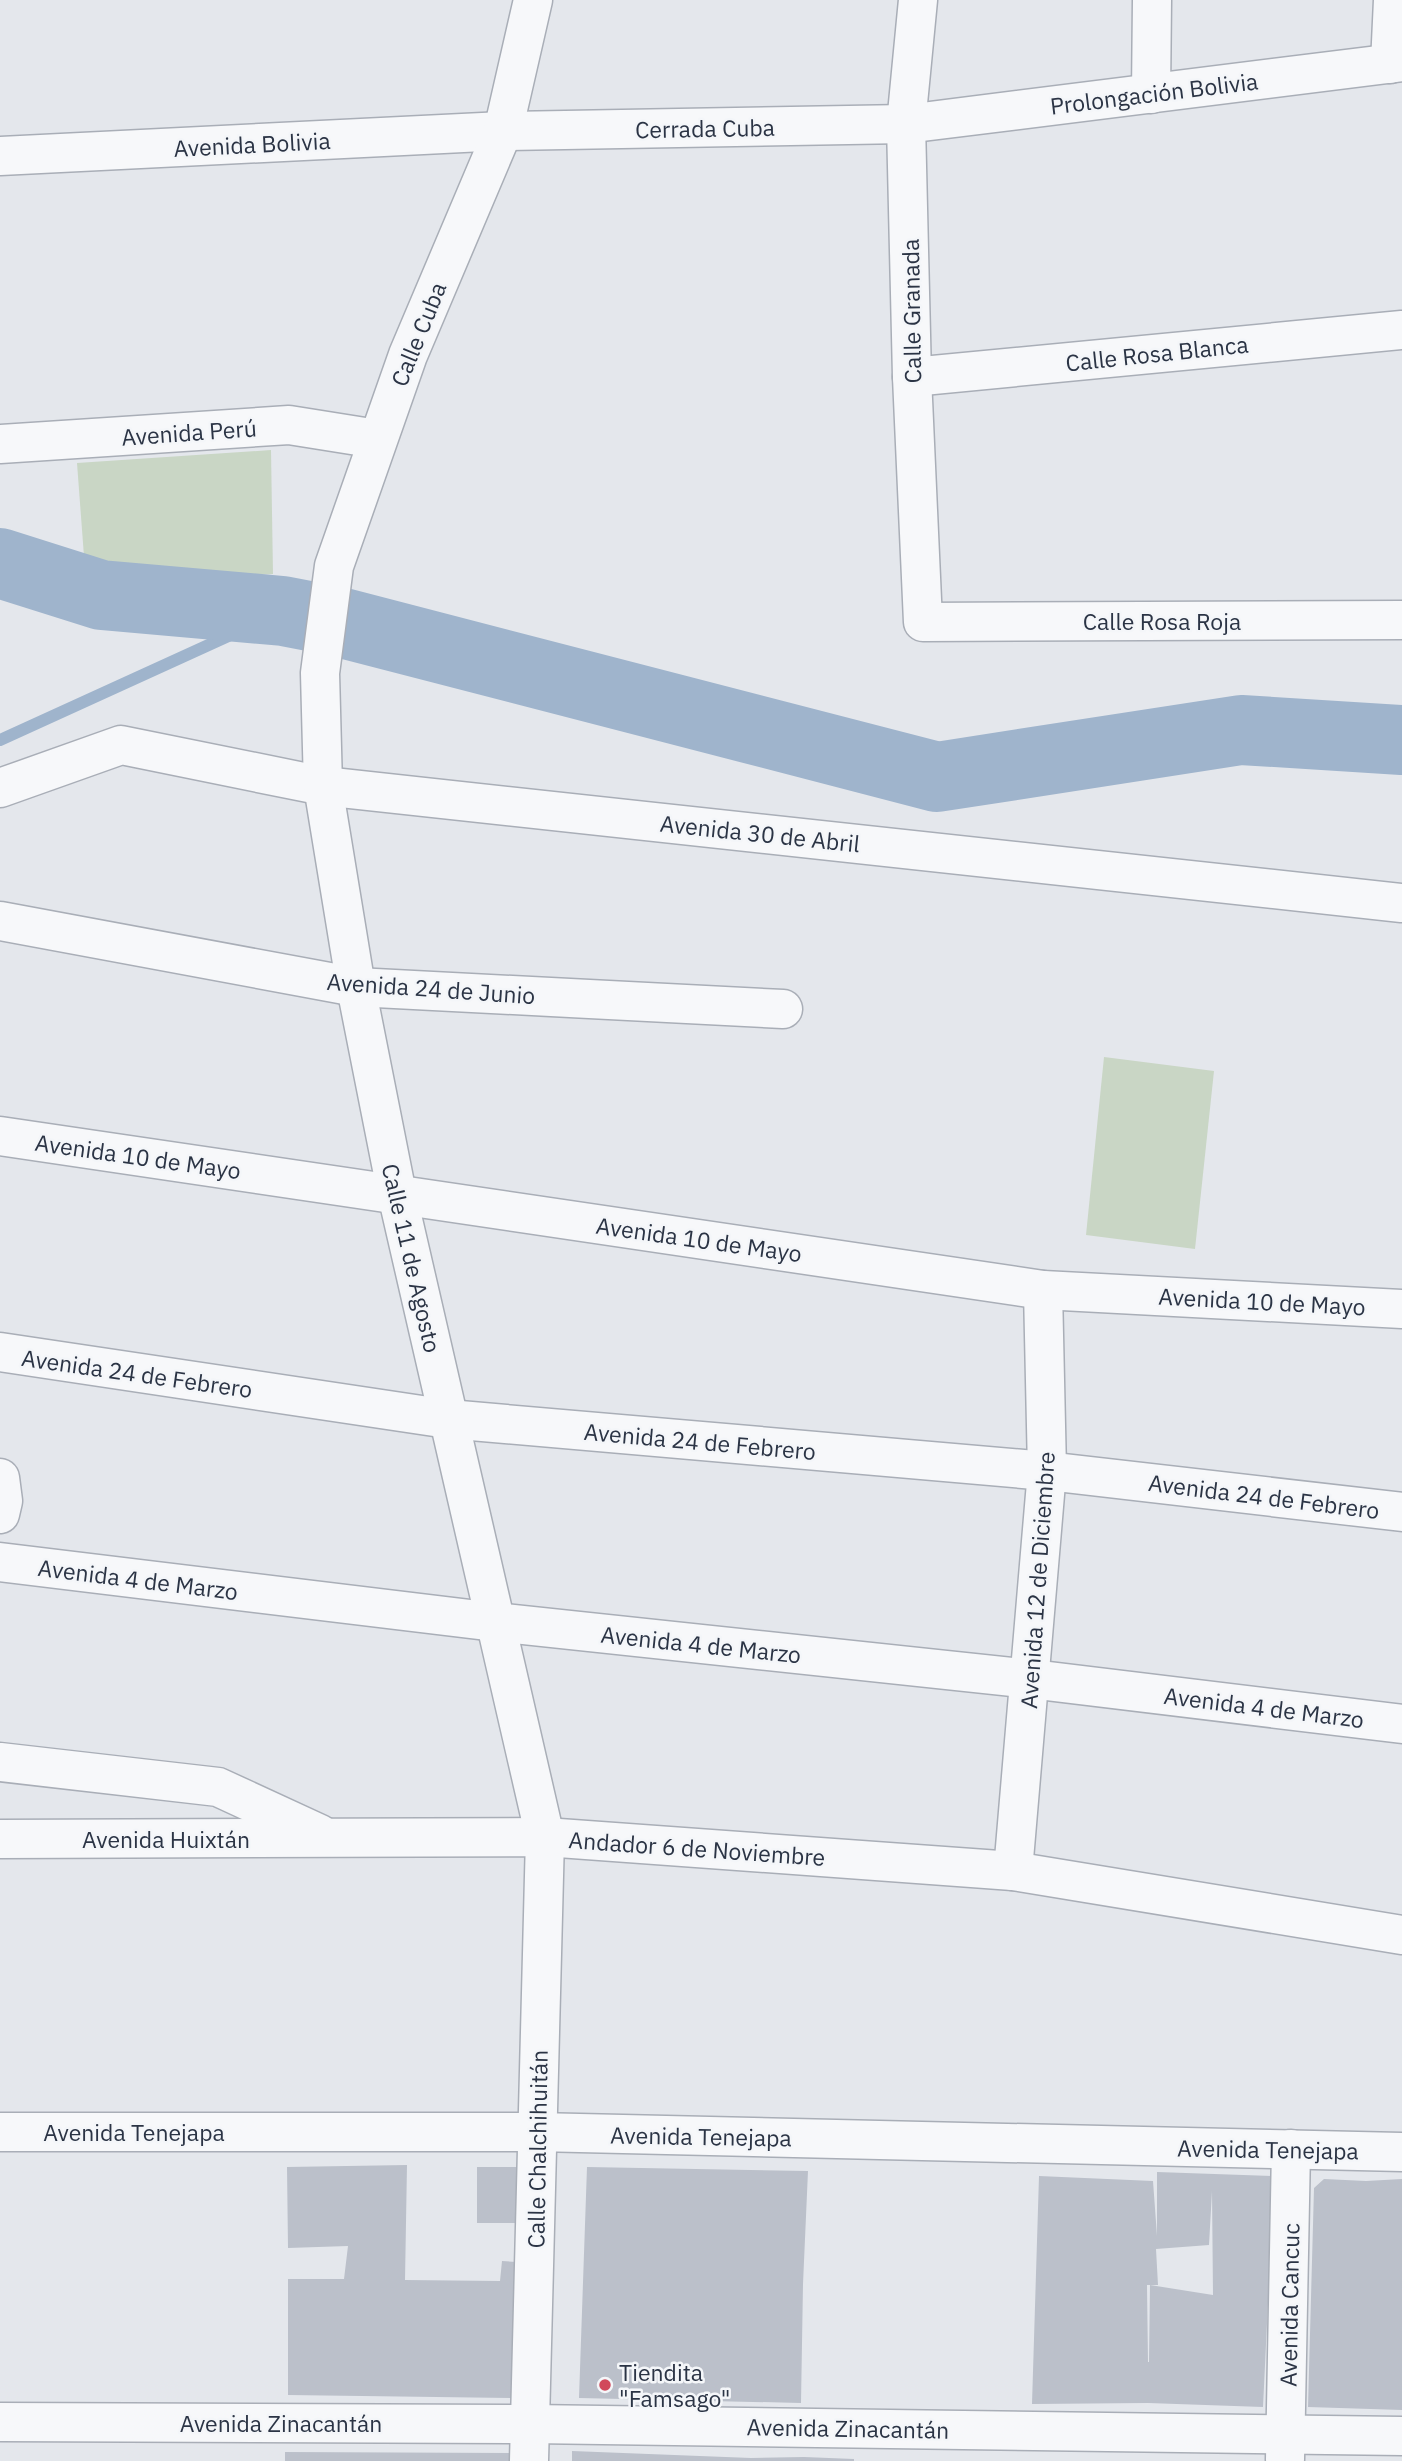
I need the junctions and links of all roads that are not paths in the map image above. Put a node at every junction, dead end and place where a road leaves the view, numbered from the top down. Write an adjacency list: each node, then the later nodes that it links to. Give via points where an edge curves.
1 (533, 0): 8 (street, Calle Cuba)
2 (918, 0): 7 (street, Calle Granada)
3 (1152, 0): 6 (street)
4 (1393, 0): 5 (street)
5 (1396, 63): 6 (street, Prolongación Bolivia)
6 (1151, 94): 7 (street, Prolongación Bolivia)
7 (906, 124): 8 (street, Cerrada Cuba); 11 (street, Calle Granada)
8 (503, 131): 9 (street, Avenida Bolivia); 12 (street, Calle Cuba)
9 (0, 156)
10 (1402, 330): 11 (street, Calle Rosa Blanca)
11 (912, 377): 15 (street, Calle Granada)
12 (377, 439): 13 (street, Avenida Perú, via 289,425); 16 (street, Calle Cuba, via 334,566)
13 (0, 444)
14 (1402, 620): 15 (street, Calle Rosa Roja)
15 (923, 622)
16 (320, 673): 17 (street, Calle 11 de Agosto)
17 (323, 786): 18 (street, Avenida 30 de Abril, via 121,745); 19 (street, Avenida 30 de Abril); 21 (street, Calle 11 de Agosto)
18 (0, 788)
19 (1402, 903)
20 (0, 921): 21 (street, Avenida 24 de Junio)
21 (356, 986): 22 (street, Avenida 24 de Junio); 24 (street, Calle 11 de Agosto)
22 (783, 1009)
23 (0, 1136): 24 (street, Avenida 10 de Mayo)
24 (397, 1194): 25 (street, Avenida 10 de Mayo); 28 (street, Calle 11 de Agosto)
25 (1043, 1290): 26 (street, Avenida 10 de Mayo); 29 (street, Avenida 12 de Diciembre)
26 (1402, 1309)
27 (0, 1352): 28 (street, Avenida 24 de Febrero)
28 (448, 1419): 29 (street, Avenida 24 de Febrero); 34 (street, Calle 11 de Agosto)
29 (1047, 1471): 31 (street, Avenida 24 de Febrero); 35 (street, Avenida 12 de Diciembre)
30 (0, 1478): 32 (street)
31 (1402, 1512)
32 (0, 1514)
33 (0, 1562): 34 (street, Avenida 4 de Marzo)
34 (495, 1622): 35 (street, Avenida 4 de Marzo); 38 (street, Calle 11 de Agosto)
35 (1031, 1679): 36 (street, Avenida 4 de Marzo); 41 (street, Avenida 12 de Diciembre)
36 (1402, 1724)
37 (0, 1762): 40 (street, Andador 6 de Noviembre, via 218,1787)
38 (545, 1837): 40 (street, Andador 6 de Noviembre); 41 (street, Andador 6 de Noviembre); 44 (street, Calle Chalchihuitán)
39 (0, 1839): 40 (street, Avenida Huixtán)
40 (332, 1839)
41 (1013, 1871): 42 (street, Andador 6 de Noviembre)
42 (1402, 1935)
43 (0, 2132): 44 (street, Avenida Tenejapa)
44 (536, 2132): 45 (street, Avenida Tenejapa); 49 (street, Calle Chalchihuitán)
45 (1291, 2149): 46 (street, Avenida Tenejapa); 50 (street, Avenida Cancuc)
46 (1402, 2152)
47 (0, 2422): 49 (street, Avenida Zinacantán)
48 (1402, 2436): 50 (street, Avenida Zinacantán)
49 (530, 2443): 50 (street, Avenida Zinacantán)
50 (1286, 2448)

